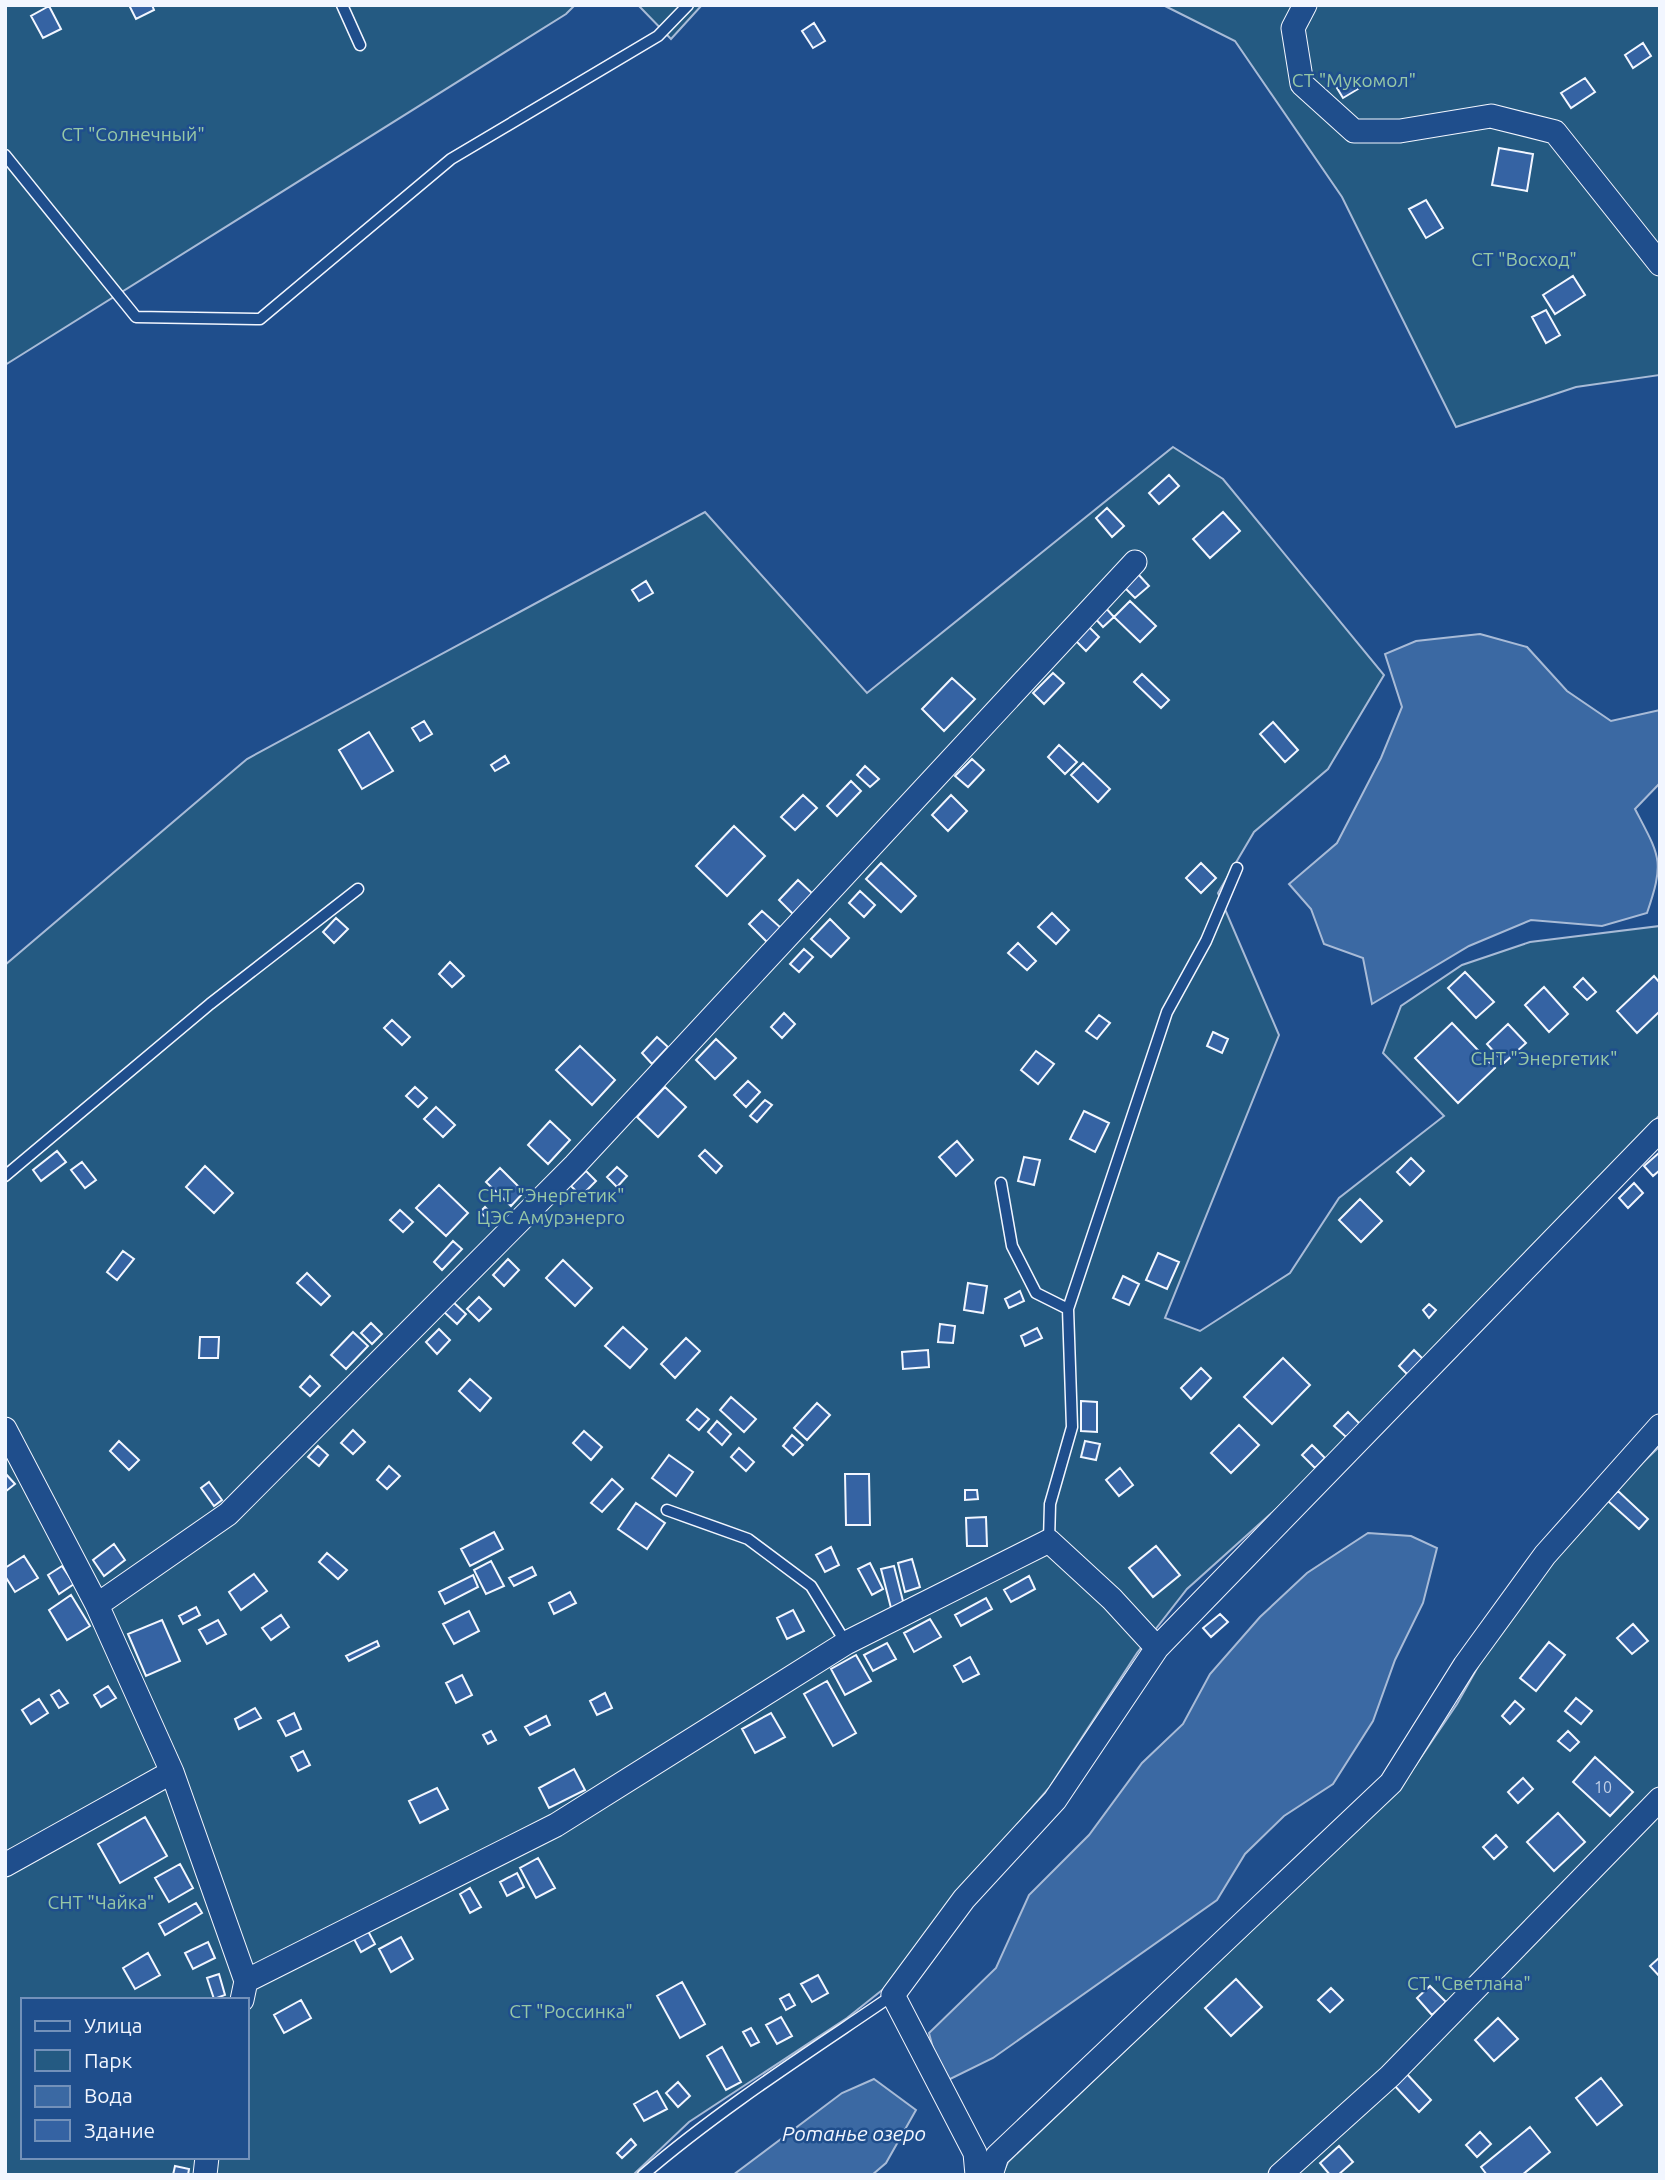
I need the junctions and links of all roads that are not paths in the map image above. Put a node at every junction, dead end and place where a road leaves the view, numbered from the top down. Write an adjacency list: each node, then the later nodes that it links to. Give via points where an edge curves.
1 (342, 5): 4 (lane)
2 (688, 5): 5 (lane, via 657,36 451,159 260,319 136,317)
3 (1305, 5): 6 (street, via 1293,28 1302,84 1354,131 1400,131 1491,116 1555,132)
4 (360, 45)
5 (5, 155)
6 (1660, 264)
7 (1135, 562): 18 (street, via 575,1165 229,1514)
8 (1237, 868): 13 (lane, via 1206,941 1167,1012)
9 (358, 889): 11 (lane, via 211,1004)
10 (1660, 1130): 20 (street)
11 (5, 1176)
12 (1001, 1183): 13 (lane, via 1012,1247 1036,1293)
13 (1068, 1309): 17 (lane, via 1072,1427 1050,1504)
14 (1660, 1426): 28 (street, via 1545,1555 1465,1665 1391,1783 997,2156)
15 (5, 1429): 18 (street)
16 (667, 1510): 19 (lane, via 748,1539 811,1587)
17 (1049, 1541): 19 (street); 20 (street)
18 (97, 1605): 21 (street)
19 (846, 1643): 24 (street, via 556,1825)
20 (1157, 1648): 25 (street, via 1055,1800 964,1899)
21 (172, 1772): 23 (street); 24 (street)
22 (1660, 1799): 29 (street, via 1390,2076)
23 (5, 1866)
24 (244, 1990)
25 (893, 1996): 26 (lane, via 779,2072); 27 (street, via 975,2153)
26 (643, 2175)
27 (978, 2175)
28 (991, 2175)
29 (1280, 2175)

